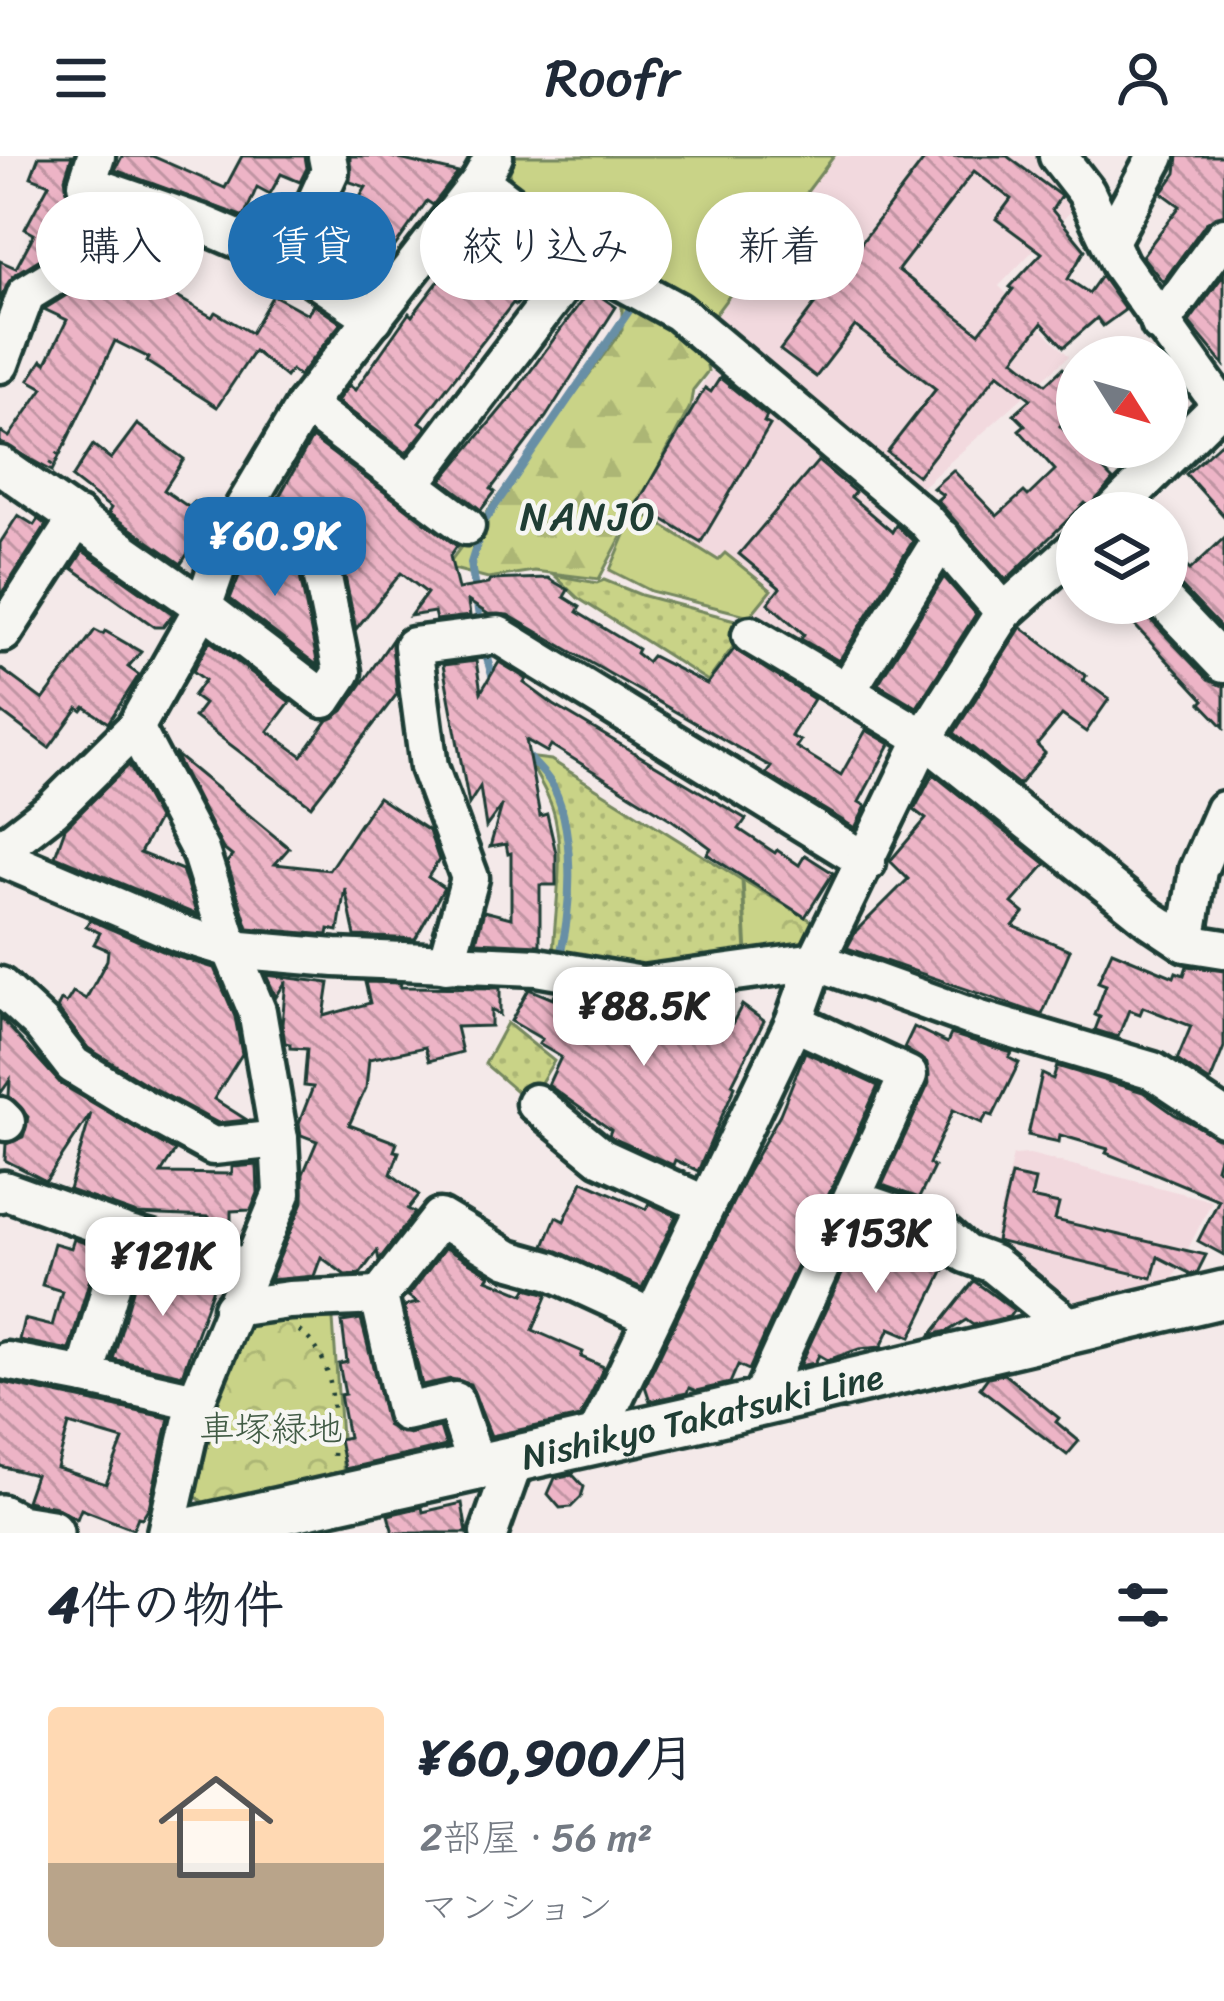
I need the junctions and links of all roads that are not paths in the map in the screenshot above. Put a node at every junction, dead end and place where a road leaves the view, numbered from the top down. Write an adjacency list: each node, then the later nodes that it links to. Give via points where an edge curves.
1 (96, 156): 6 (street, via 87,184)
2 (326, 156): 7 (street, via 330,171)
3 (1058, 156): 10 (street)
4 (1156, 156): 10 (street)
5 (480, 165): 8 (street); 15 (street)
6 (109, 192)
7 (320, 192)
8 (509, 192)
9 (1224, 236): 16 (street)
10 (1110, 241): 16 (street)
11 (36, 288): 17 (street, via 26,294)
12 (347, 300): 15 (street)
13 (551, 300): 21 (street)
14 (656, 300): 26 (street)
15 (374, 318): 18 (street)
16 (1160, 324): 19 (street)
17 (0, 364)
18 (305, 405): 21 (street); 23 (street)
19 (1222, 408): 22 (street)
20 (0, 465): 24 (street)
21 (412, 483): 25 (street)
22 (1134, 492)
23 (245, 506): 28 (street); 28 (street, via 320,563 342,672 325,699)
24 (78, 518): 28 (street); 31 (street)
25 (466, 526)
26 (942, 538): 29 (street); 34 (street)
27 (1056, 566): 29 (street)
28 (203, 607): 35 (street)
29 (1004, 612): 36 (street)
30 (1186, 624): 33 (street)
31 (3, 633)
32 (751, 634): 34 (street)
33 (1224, 664)
34 (847, 691): 36 (street)
35 (135, 728): 38 (street); 41 (street, via 200,851)
36 (924, 738): 39 (street); 40 (street)
37 (1224, 810): 40 (street, via 1198,870)
38 (0, 853): 41 (street)
39 (867, 862): 43 (street); 44 (street, via 498,634 413,646 429,767 470,878)
40 (1186, 943): 42 (street)
41 (231, 949): 44 (street); 49 (street, via 257,1011)
42 (1224, 949)
43 (816, 961): 44 (street, via 642,985 537,967); 46 (street); 48 (street, via 1153,1071)
44 (446, 964)
45 (0, 986): 49 (street, via 73,1065 158,1116 213,1146)
46 (794, 1022): 51 (street, via 908,1075); 52 (street, via 727,1119)
47 (535, 1103): 52 (street, via 601,1156)
48 (1224, 1118)
49 (280, 1139): 54 (street, via 282,1193)
50 (0, 1193): 53 (street)
51 (853, 1199): 59 (street, via 935,1227); 63 (street)
52 (706, 1205): 58 (street)
53 (126, 1234): 54 (street); 61 (street)
54 (250, 1268): 57 (street)
55 (1224, 1294): 59 (main road, Nishikyo Takatsuki Line)
56 (379, 1296): 57 (street); 58 (street, via 440,1218 508,1259); 65 (street, via 405,1412 455,1401)
57 (232, 1309): 62 (street)
58 (651, 1317): 64 (street)
59 (1072, 1329): 63 (main road, Nishikyo Takatsuki Line)
60 (7, 1361): 61 (street)
61 (85, 1376): 62 (street)
62 (196, 1402): 67 (street)
63 (759, 1402): 64 (main road, Nishikyo Takatsuki Line)
64 (595, 1438): 65 (main road, Nishikyo Takatsuki Line)
65 (497, 1462): 66 (main road, Nishikyo Takatsuki Line); 69 (street)
66 (266, 1524): 68 (main road, Nishikyo Takatsuki Line)
67 (166, 1533)
68 (182, 1533)
69 (489, 1533)

